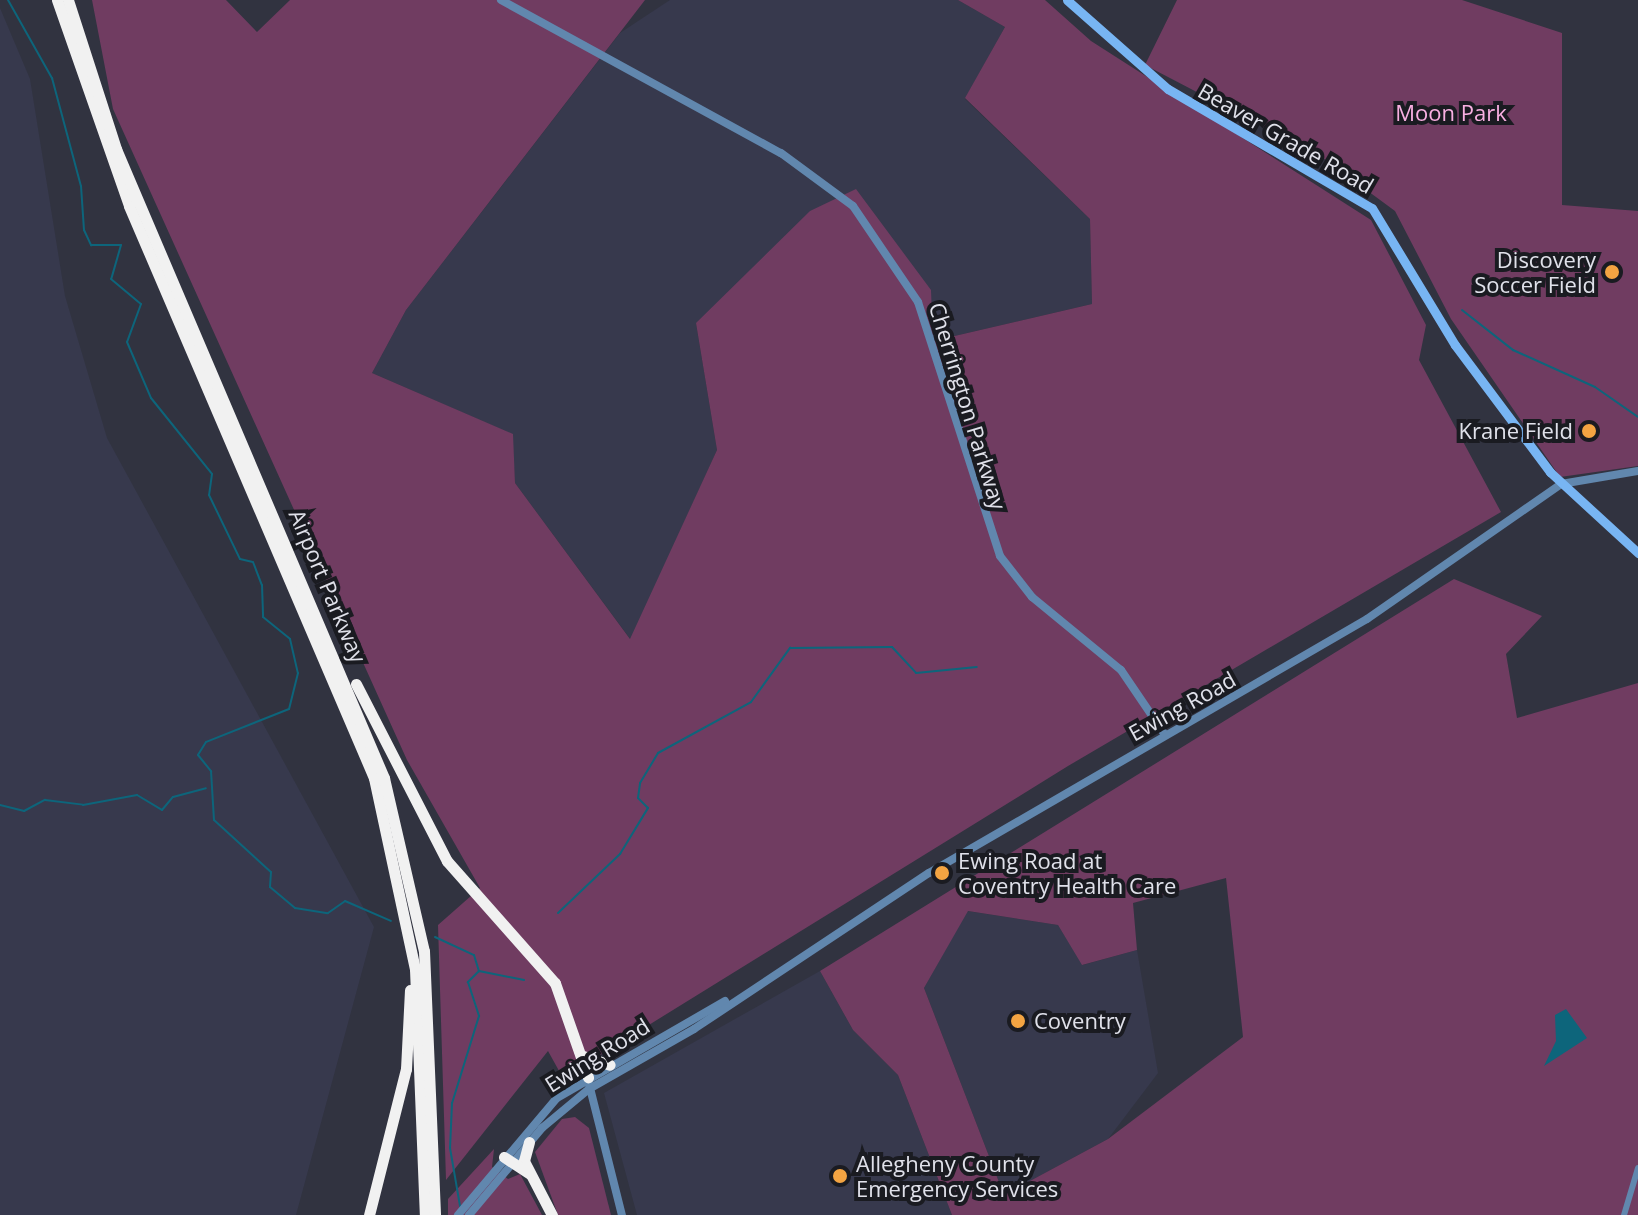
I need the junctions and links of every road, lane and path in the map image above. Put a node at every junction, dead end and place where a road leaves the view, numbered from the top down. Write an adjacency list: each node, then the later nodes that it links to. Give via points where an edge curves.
1 (57, 0): 10 (highway, Airport Parkway, via 124,192 369,765)
2 (68, 0): 8 (highway, Airport Parkway, via 116,149)
3 (501, 0): 9 (street, Cherrington Parkway, via 781,153 853,206 918,302 1000,556 1032,597 1121,670)
4 (1067, 0): 6 (main road, Beaver Grade Road, via 1168,89 1372,208 1455,345)
5 (1638, 471): 6 (street, Ewing Road)
6 (1561, 484): 7 (main road, Beaver Grade Road); 9 (street, Ewing Road, via 1367,619)
7 (1638, 553)
8 (311, 595): 12 (highway, via 417,812 470,892 555,983); 22 (highway, Airport Parkway, via 384,778 412,885 430,1029)
9 (1165, 735): 11 (street, Ewing Road)
10 (407, 922): 20 (highway, via 406,1069); 21 (highway, Airport Parkway, via 419,1010)
11 (747, 989): 13 (street, Ewing Road); 14 (street, Ewing Road, via 694,1029)
12 (583, 1056): 13 (highway); 14 (highway)
13 (610, 1065): 14 (street, Ewing Road)
14 (589, 1083): 15 (street, Ewing Road); 16 (street, Ewing Road, via 544,1110); 26 (street)
15 (529, 1142): 16 (street, Ewing Road); 19 (highway)
16 (508, 1159): 18 (street, Ewing Road); 19 (highway)
17 (1638, 1168): 27 (street)
18 (498, 1172): 23 (street, Ewing Road); 24 (street, Ewing Road)
19 (530, 1173): 25 (highway)
20 (369, 1215)
21 (425, 1215)
22 (435, 1215)
23 (458, 1215)
24 (469, 1215)
25 (552, 1215)
26 (622, 1215)
27 (1624, 1215)

